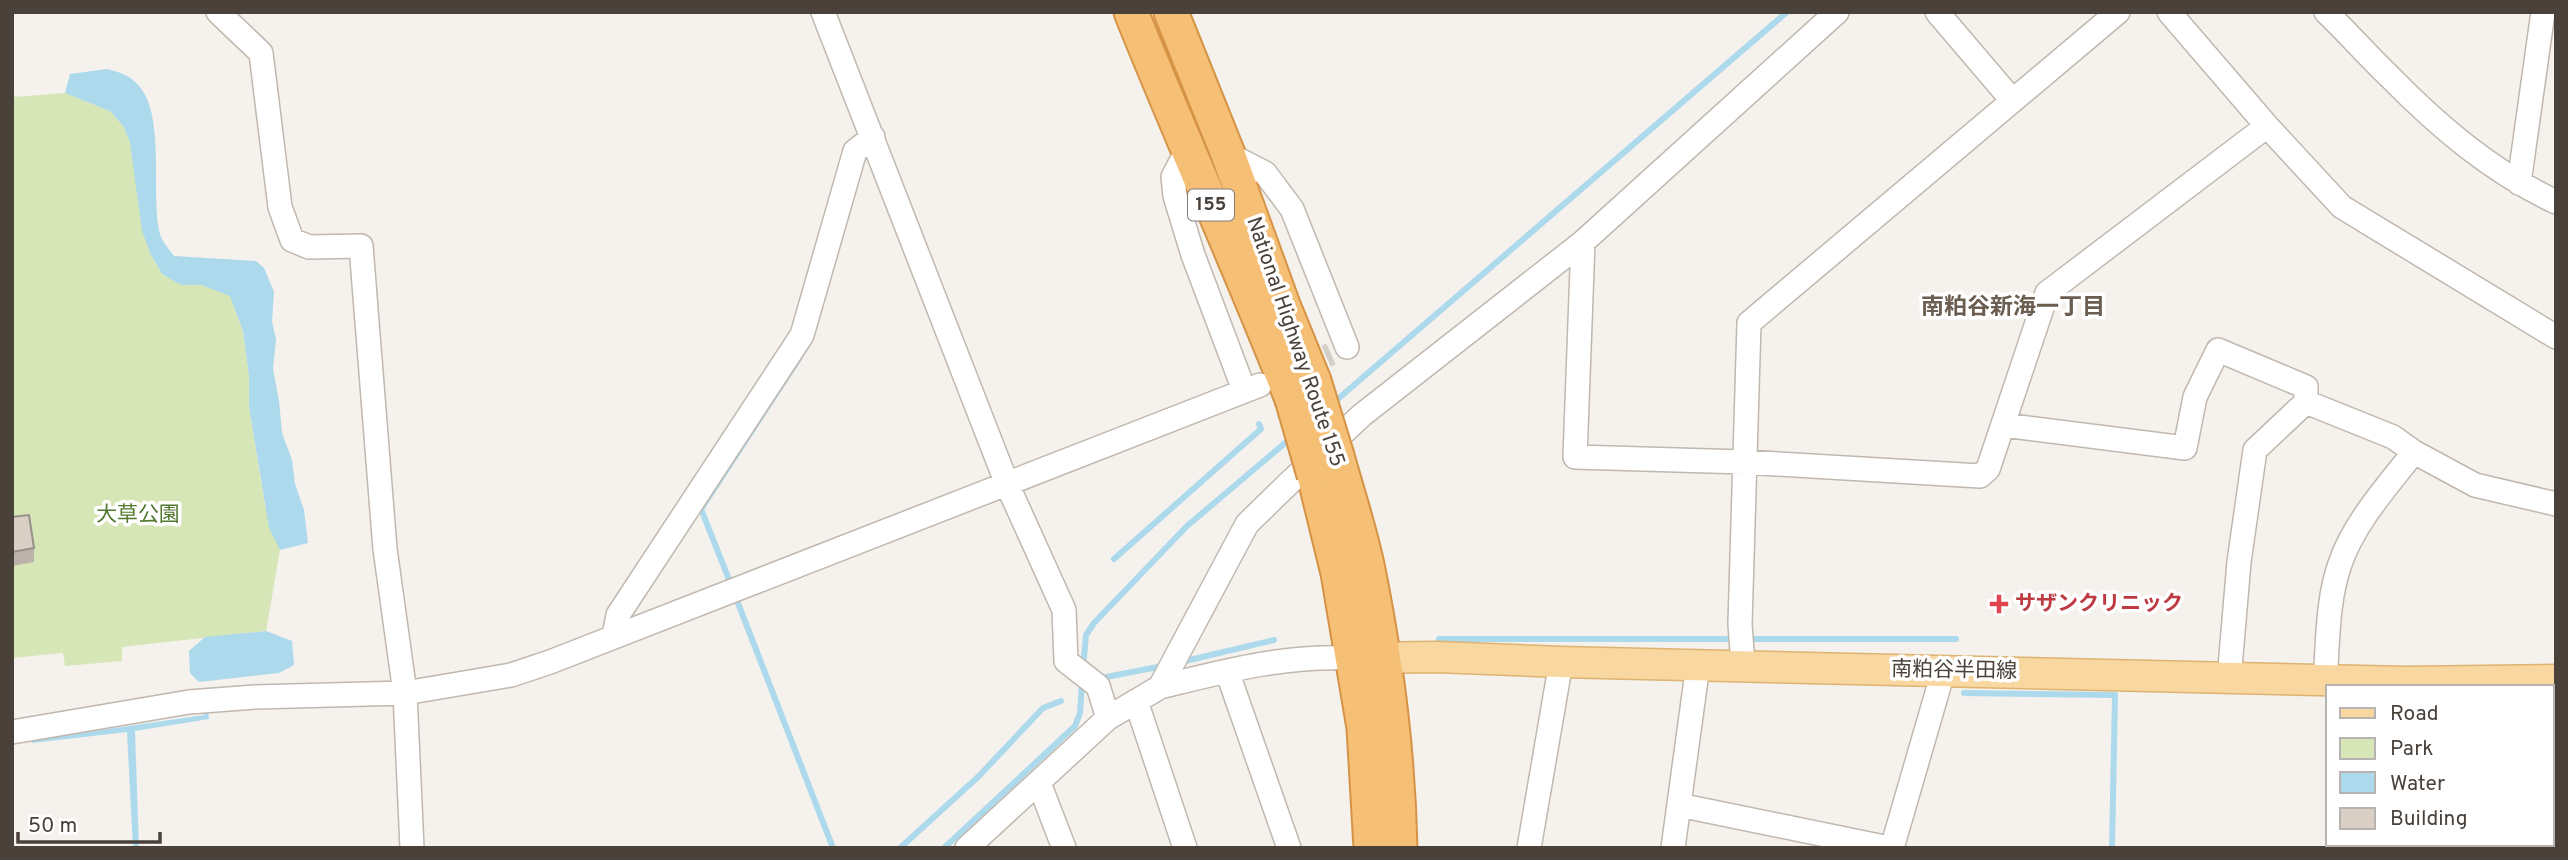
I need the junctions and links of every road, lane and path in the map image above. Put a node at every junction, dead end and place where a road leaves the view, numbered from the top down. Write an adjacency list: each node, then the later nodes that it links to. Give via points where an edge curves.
1 (218, 12): 40 (street, via 261,53 280,207 292,240 309,247 361,246 385,549)
2 (822, 12): 14 (street)
3 (1131, 12): 15 (highway, National Highway Route 155 / 155)
4 (1171, 12): 16 (highway, National Highway Route 155 / 155)
5 (1837, 12): 19 (street)
6 (1937, 12): 12 (street)
7 (2118, 12): 12 (street)
8 (2169, 12): 13 (street)
9 (2326, 12): 17 (street, via 2442,127)
10 (2543, 12): 11 (street)
11 (2547, 43): 17 (street)
12 (2012, 100): 26 (street, via 1749,323)
13 (2267, 126): 20 (street, via 2342,207); 24 (street, via 2047,293)
14 (873, 137): 27 (street); 29 (street, via 855,151 802,335 618,615)
15 (1186, 150): 22 (highway, National Highway Route 155 / 155, via 1264,327); 27 (street, via 1172,183 1178,207 1193,254 1252,387)
16 (1228, 153): 21 (street, via 1265,173 1292,209); 22 (highway, National Highway Route 155 / 155, via 1283,305)
17 (2519, 183): 18 (street)
18 (2556, 202)
19 (1583, 242): 26 (street, via 1575,457); 39 (street, via 1362,415 1247,524)
20 (2556, 337)
21 (1347, 347)
22 (1303, 390): 30 (highway, National Highway Route 155 / 155, bridge, via 1325,465 1338,573)
23 (2306, 402): 24 (street, via 2306,387 2218,350 2195,397 2185,448); 25 (street, via 2393,437); 36 (street, via 2255,450 2239,562)
24 (2003, 425): 26 (street, via 1988,469 1980,476)
25 (2414, 452): 28 (street, via 2475,485); 38 (street, via 2377,499 2339,564)
26 (1744, 462): 33 (street)
27 (1007, 484): 29 (street); 42 (street, via 1064,610 1066,661 1098,686)
28 (2556, 504)
29 (614, 636): 40 (street, via 511,675)
30 (1368, 658): 31 (main road, 南粕谷半田線); 34 (street, via 1315,656); 51 (highway, National Highway Route 155 / 155, via 1364,727); 52 (highway, National Highway Route 155 / 155, via 1395,761)
31 (1561, 662): 32 (main road, 南粕谷半田線); 53 (street)
32 (1698, 665): 33 (main road, 南粕谷半田線); 45 (street)
33 (1743, 665): 35 (main road, 南粕谷半田線)
34 (1227, 671): 39 (street); 50 (street)
35 (1939, 671): 36 (main road, 南粕谷半田線); 55 (street, via 1939,686)
36 (2230, 679): 38 (main road, 南粕谷半田線)
37 (2556, 680): 38 (main road, 南粕谷半田線)
38 (2325, 681)
39 (1160, 687): 41 (street)
40 (405, 693): 43 (street, via 189,702); 46 (street)
41 (1136, 701): 42 (street); 49 (street)
42 (1108, 719): 44 (street)
43 (12, 732)
44 (1039, 783): 47 (street); 48 (street)
45 (1679, 805): 54 (street); 55 (street)
46 (412, 848)
47 (967, 848)
48 (1064, 848)
49 (1185, 848)
50 (1289, 848)
51 (1371, 848)
52 (1400, 848)
53 (1529, 848)
54 (1673, 848)
55 (1890, 848)

